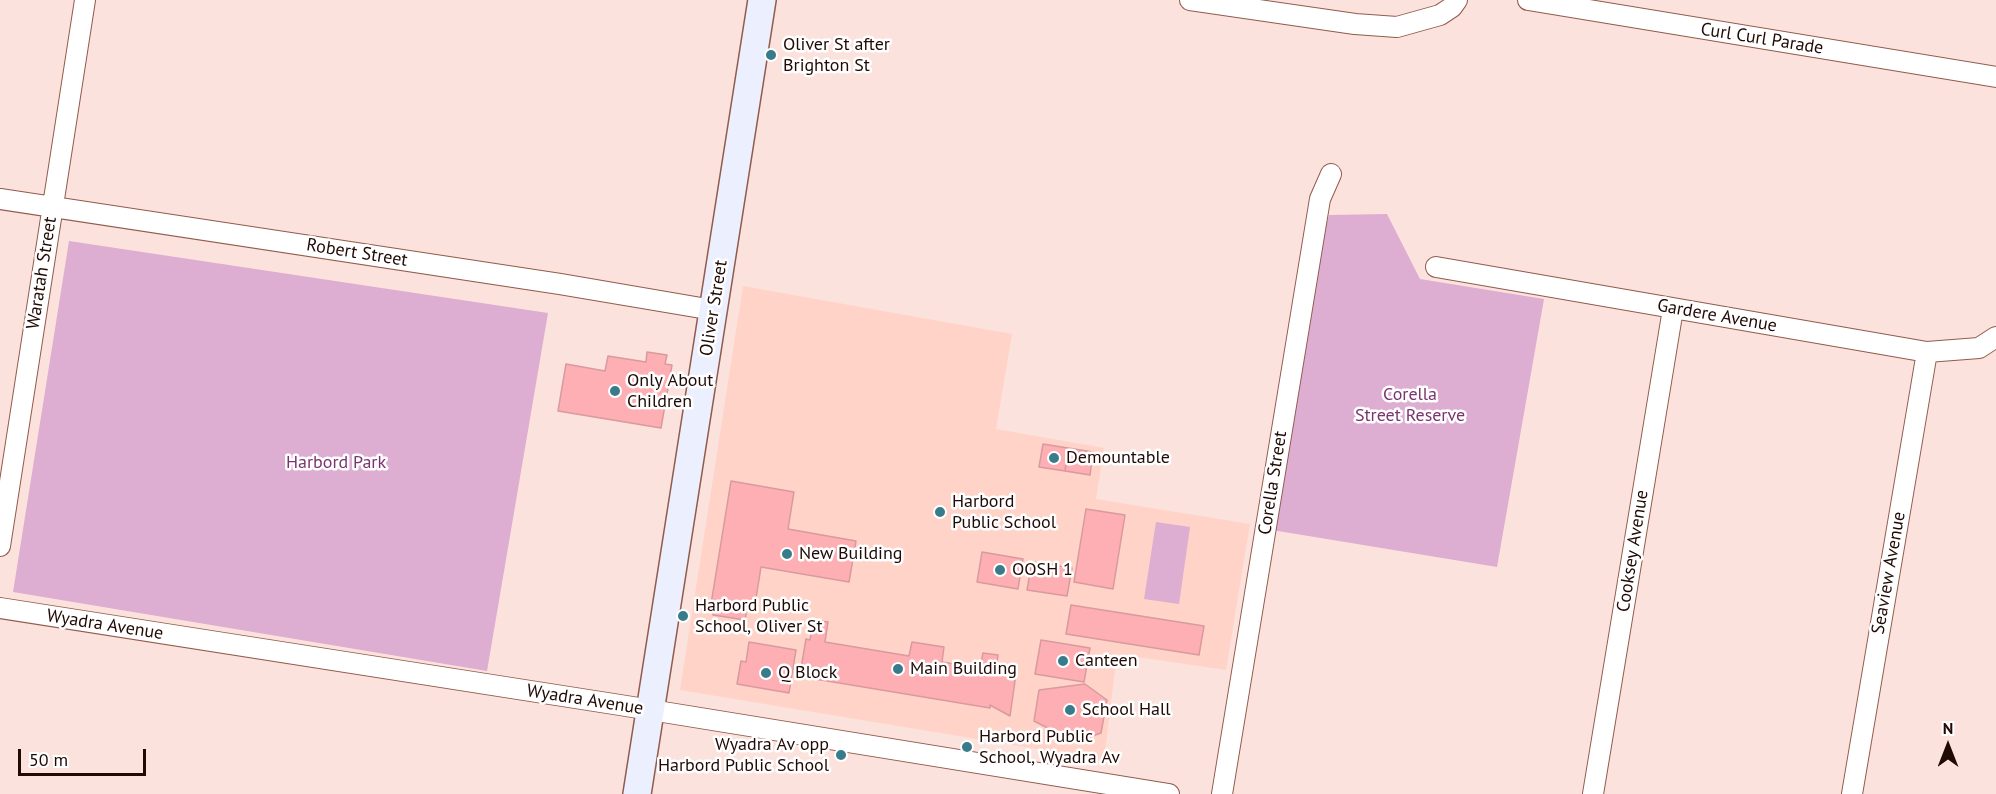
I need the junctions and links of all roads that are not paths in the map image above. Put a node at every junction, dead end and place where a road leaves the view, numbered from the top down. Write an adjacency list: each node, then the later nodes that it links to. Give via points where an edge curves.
1 (85, 0): 9 (street, Waratah Street)
2 (762, 0): 12 (main road, Oliver Street)
3 (1190, 0): 4 (street, via 1397,27 1440,15)
4 (1457, 0)
5 (1528, 0): 6 (street, Curl Curl Parade)
6 (1996, 77)
7 (1331, 174): 20 (street, Corella Street, via 1320,199)
8 (0, 199): 9 (street, Robert Street)
9 (52, 208): 12 (street, Robert Street); 15 (street, Waratah Street)
10 (1436, 267): 11 (street, Gardere Avenue)
11 (1673, 309): 14 (street, Gardere Avenue); 21 (street, Cooksey Avenue)
12 (713, 310): 17 (main road, Oliver Street)
13 (1996, 337): 14 (street, Gardere Avenue, via 1979,348)
14 (1927, 352): 22 (street, Seaview Avenue)
15 (0, 546)
16 (0, 608): 17 (street, Wyadra Avenue)
17 (650, 710): 18 (main road, Oliver Street); 19 (street, Wyadra Avenue)
18 (637, 794)
19 (1169, 794)
20 (1222, 794)
21 (1593, 794)
22 (1852, 794)

